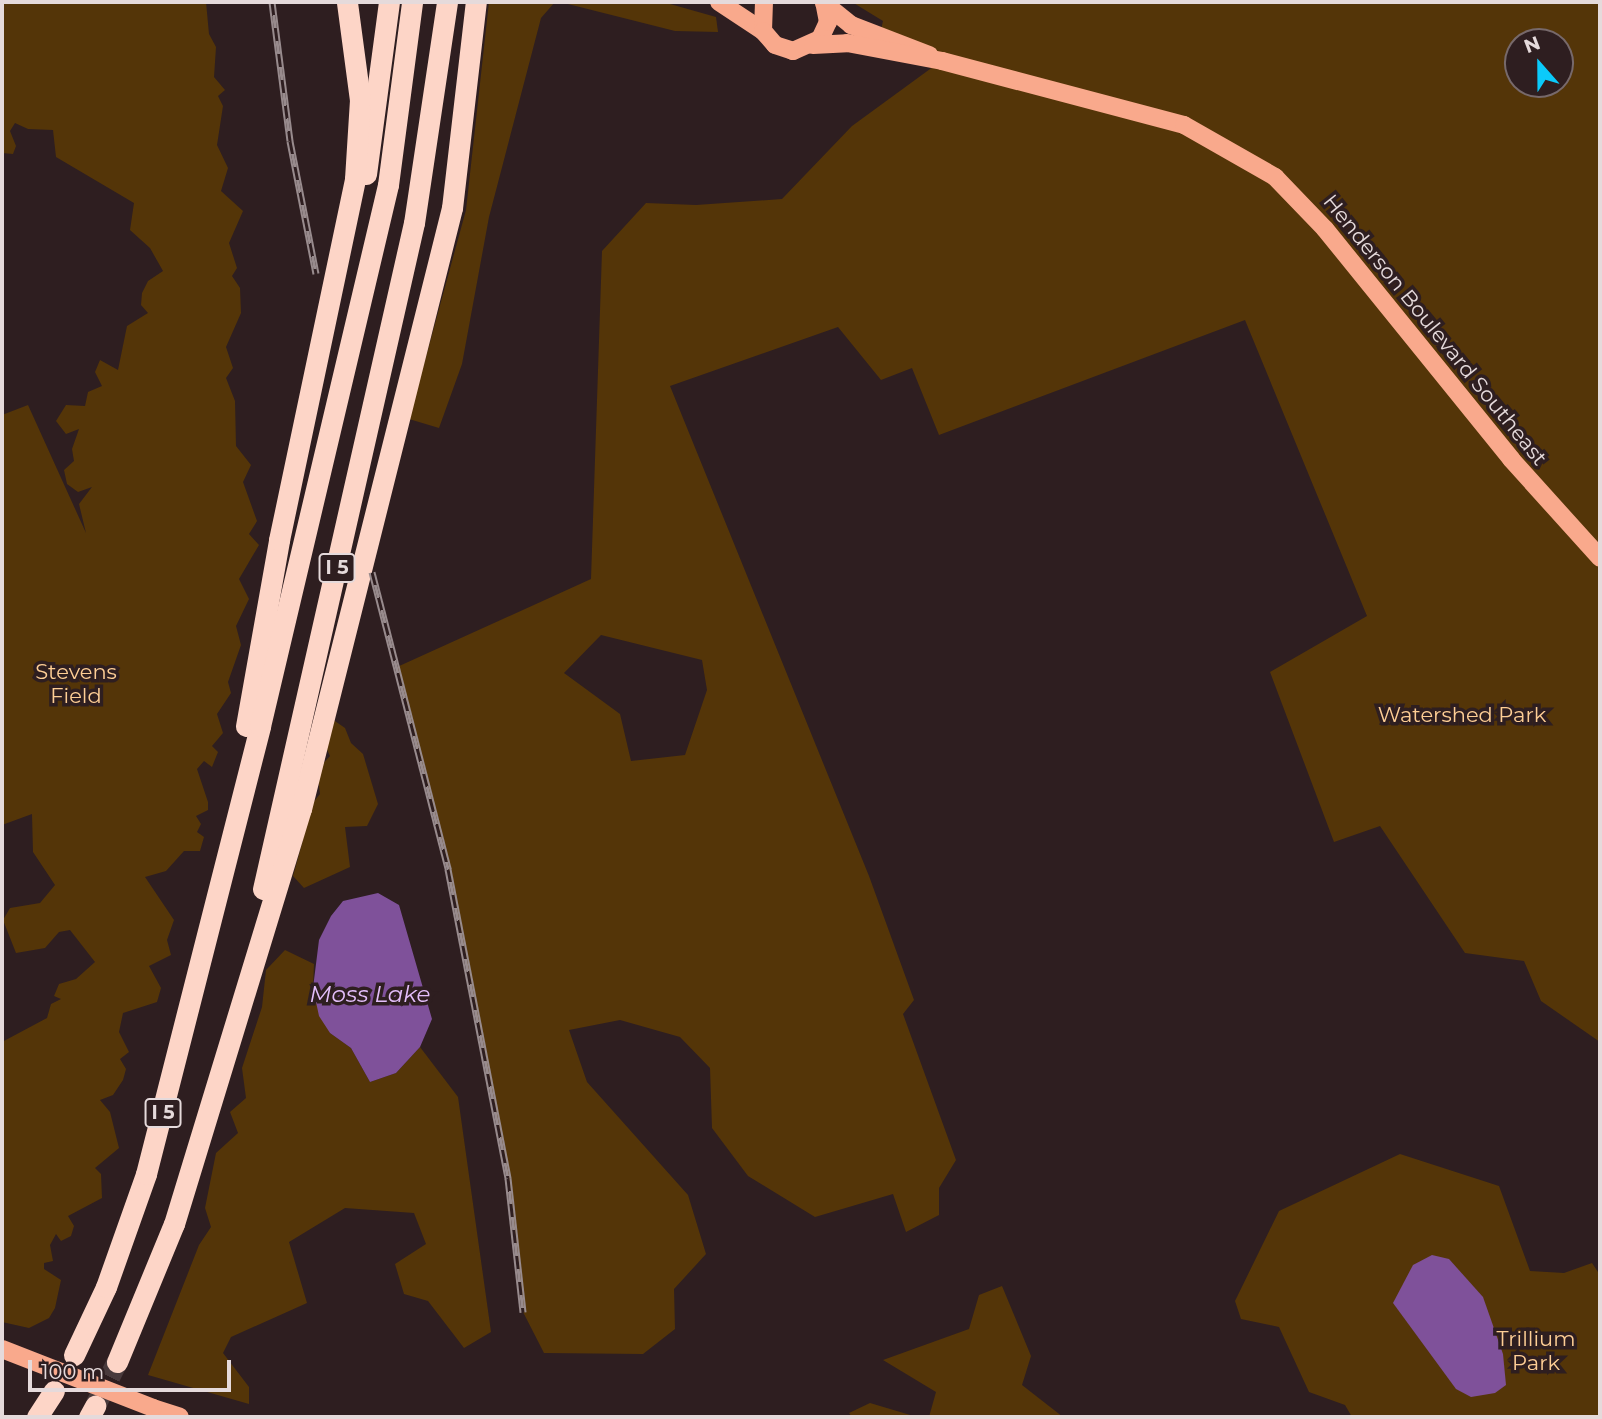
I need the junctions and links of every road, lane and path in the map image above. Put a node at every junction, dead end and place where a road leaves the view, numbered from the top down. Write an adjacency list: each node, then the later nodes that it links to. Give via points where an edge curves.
1 (347, 2): 12 (highway, via 360,100 355,179)
2 (388, 2): 12 (highway, via 373,145)
3 (412, 2): 14 (highway, I 5, via 388,185 260,726)
4 (447, 2): 15 (highway, I 5, via 414,223 264,886)
5 (476, 2): 15 (highway, via 449,221 300,809)
6 (719, 2): 9 (main road)
7 (764, 2): 9 (main road)
8 (824, 2): 10 (main road, via 828,22); 11 (main road, Henderson Boulevard Southeast, via 851,25)
9 (763, 31): 10 (main road, Henderson Boulevard Southeast, via 783,49)
10 (813, 46): 11 (main road, Henderson Boulevard Southeast, via 847,43)
11 (942, 61): 13 (main road, Henderson Boulevard Southeast, via 1184,125 1275,177 1325,229 1511,459)
12 (279, 540): 14 (highway)
13 (1600, 558)
14 (223, 862): 17 (highway, I 5, via 146,1174 106,1287)
15 (203, 1129): 18 (highway, I 5, via 174,1224)
16 (2, 1349): 21 (main road, bridge)
17 (74, 1355)
18 (117, 1362)
19 (54, 1391): 20 (highway)
20 (37, 1417)
21 (180, 1417)

